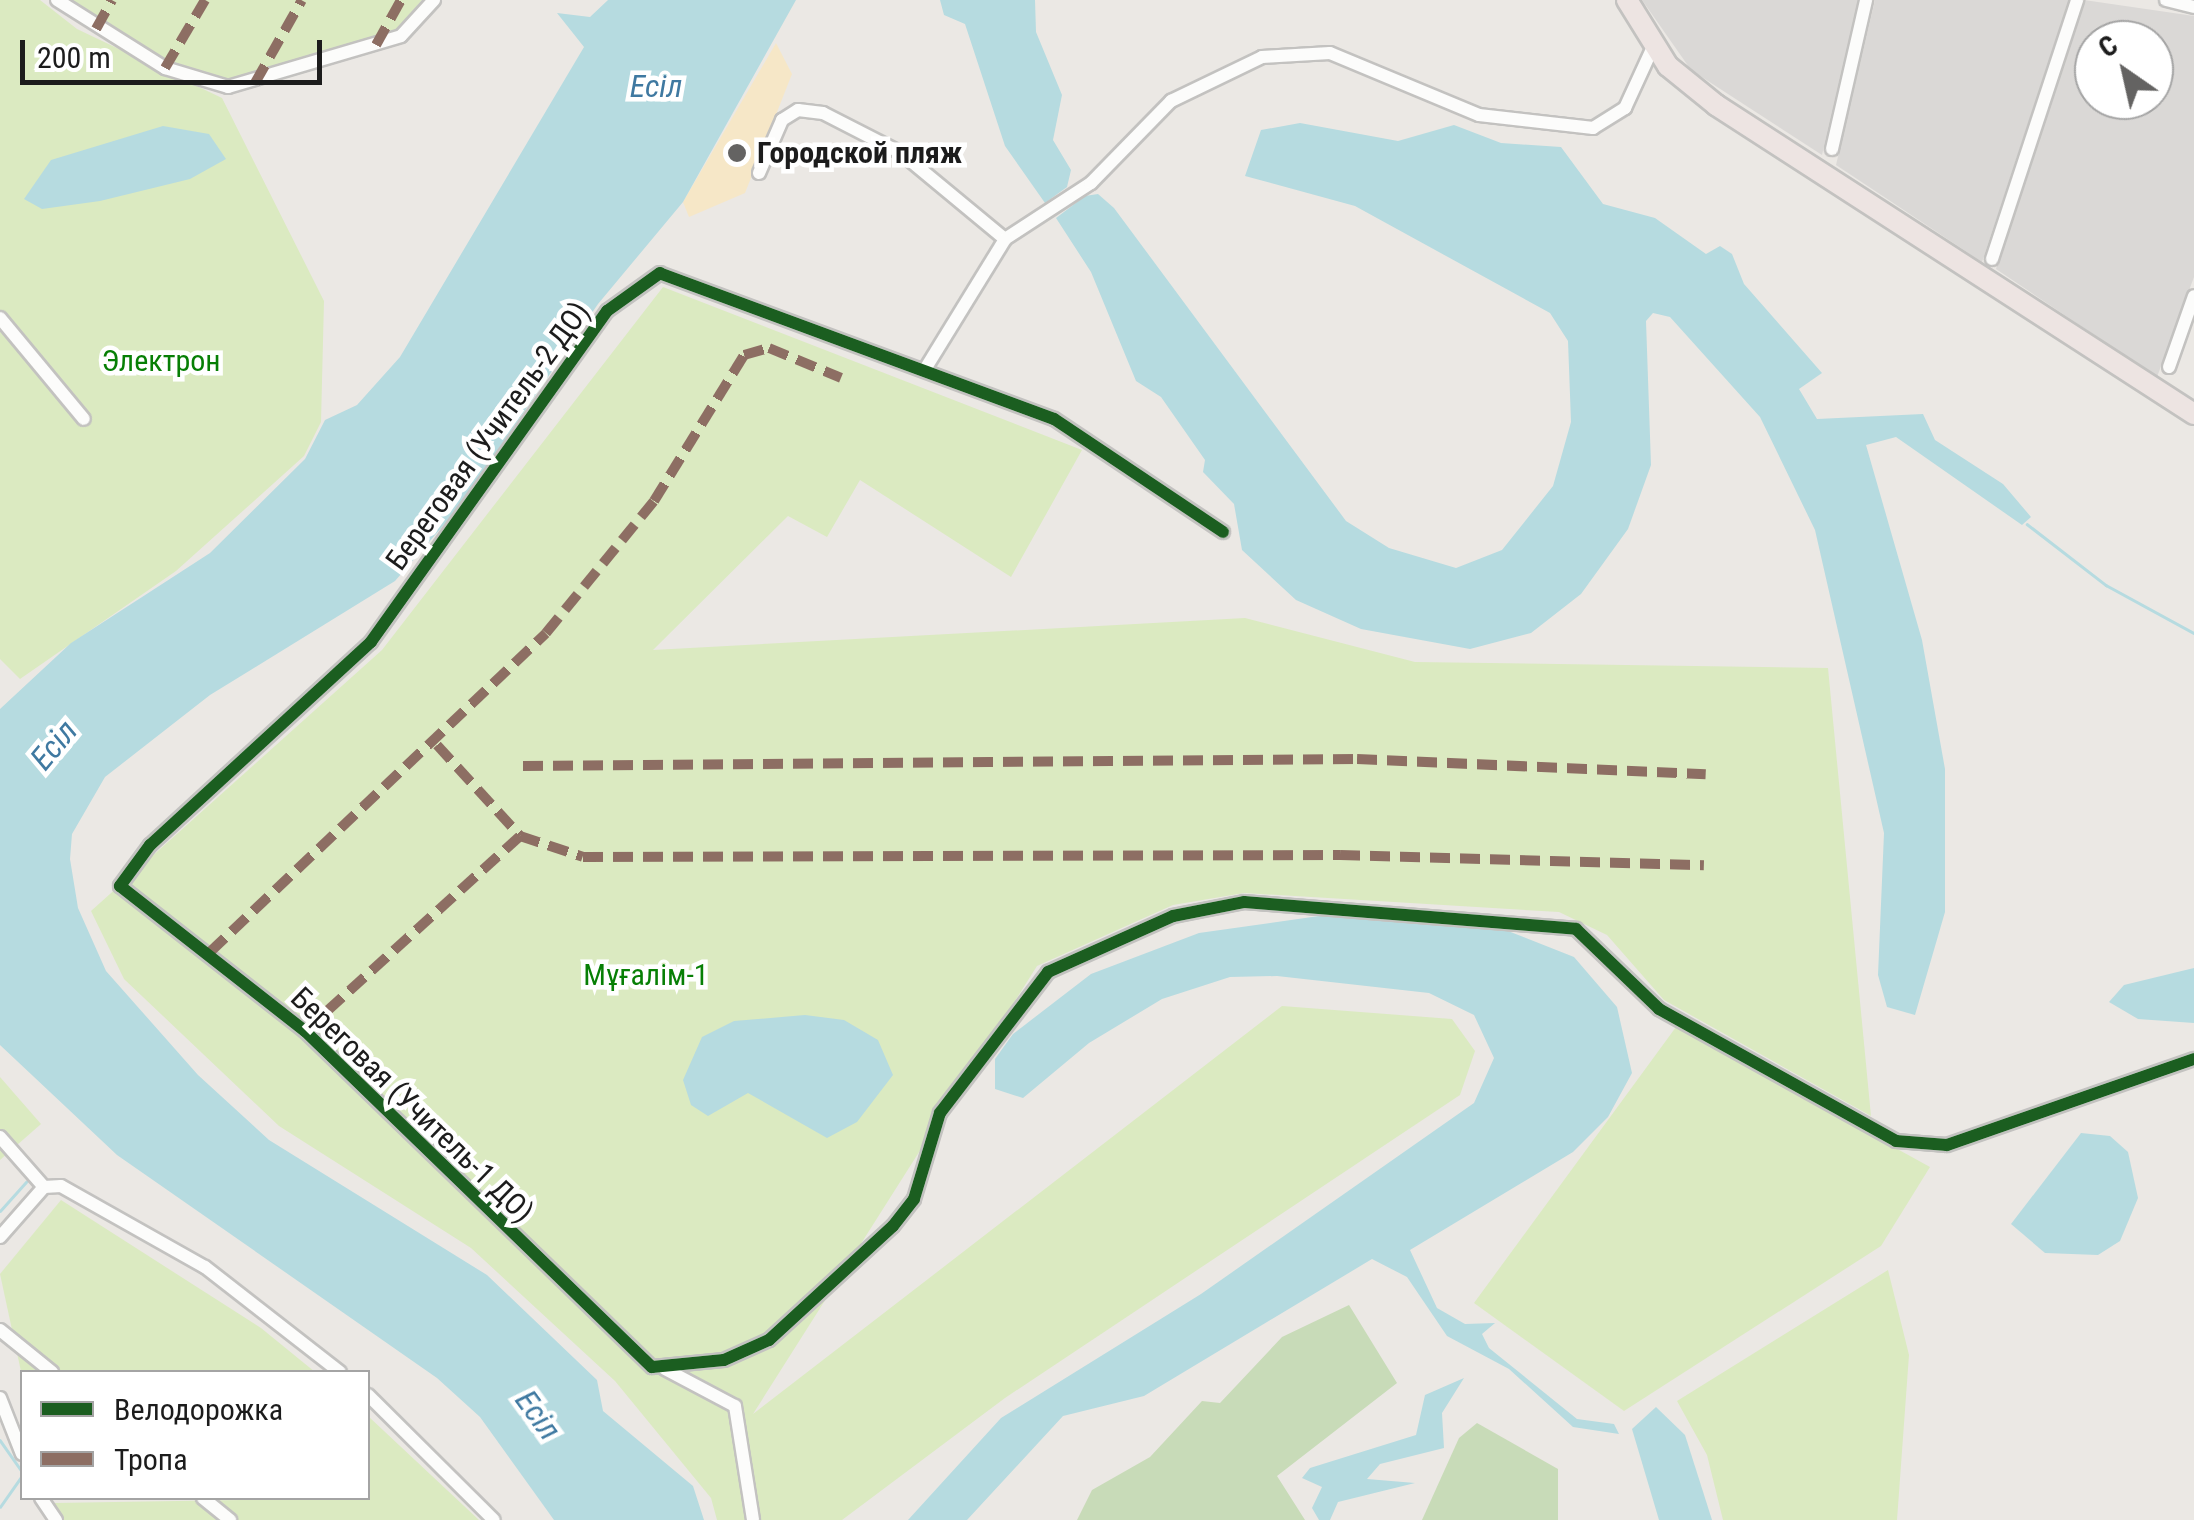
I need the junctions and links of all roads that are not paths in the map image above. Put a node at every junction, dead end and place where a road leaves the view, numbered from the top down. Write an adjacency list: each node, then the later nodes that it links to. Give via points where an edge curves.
1 (57, 0): 2 (street, via 165,68 228,87 401,36)
2 (434, 0)
3 (1627, 0): 8 (highway)
4 (1866, 0): 9 (street)
5 (2077, 0): 12 (street)
6 (2166, 0): 7 (street)
7 (2194, 7)
8 (1654, 48): 11 (street, via 1618,118 1593,128 1479,115 1330,53 1262,57 1172,101 1091,183); 17 (highway, via 1668,66)
9 (1832, 149)
10 (758, 173): 11 (street, via 782,120 798,110 822,113 901,152)
11 (1005, 239): 15 (street)
12 (1992, 259)
13 (2194, 296): 16 (street)
14 (0, 318): 18 (street)
15 (927, 366): 19 (street, via 1054,419); 20 (street, Береговая (Учитель-2 ДО), via 660,273 607,311)
16 (2169, 368)
17 (2194, 414)
18 (84, 418)
19 (1223, 532)
20 (371, 642): 26 (street, Береговая (Учитель-1 ДО), via 150,846 120,886 305,1031)
21 (2194, 1059): 26 (street, via 1947,1145 1896,1140 1659,1009 1576,929 1226,905 1173,916 1048,972 940,1113 914,1198 893,1226 768,1340 724,1360)
22 (0, 1137): 23 (street)
23 (44, 1187): 24 (street); 28 (street, via 62,1186 205,1266)
24 (0, 1237)
25 (0, 1330): 27 (street)
26 (655, 1367): 35 (street, via 700,1380 736,1406)
27 (50, 1370)
28 (337, 1370)
29 (370, 1397): 34 (street)
30 (0, 1398): 31 (street)
31 (20, 1449)
32 (205, 1500): 33 (street)
33 (230, 1520)
34 (494, 1520)
35 (753, 1520)

